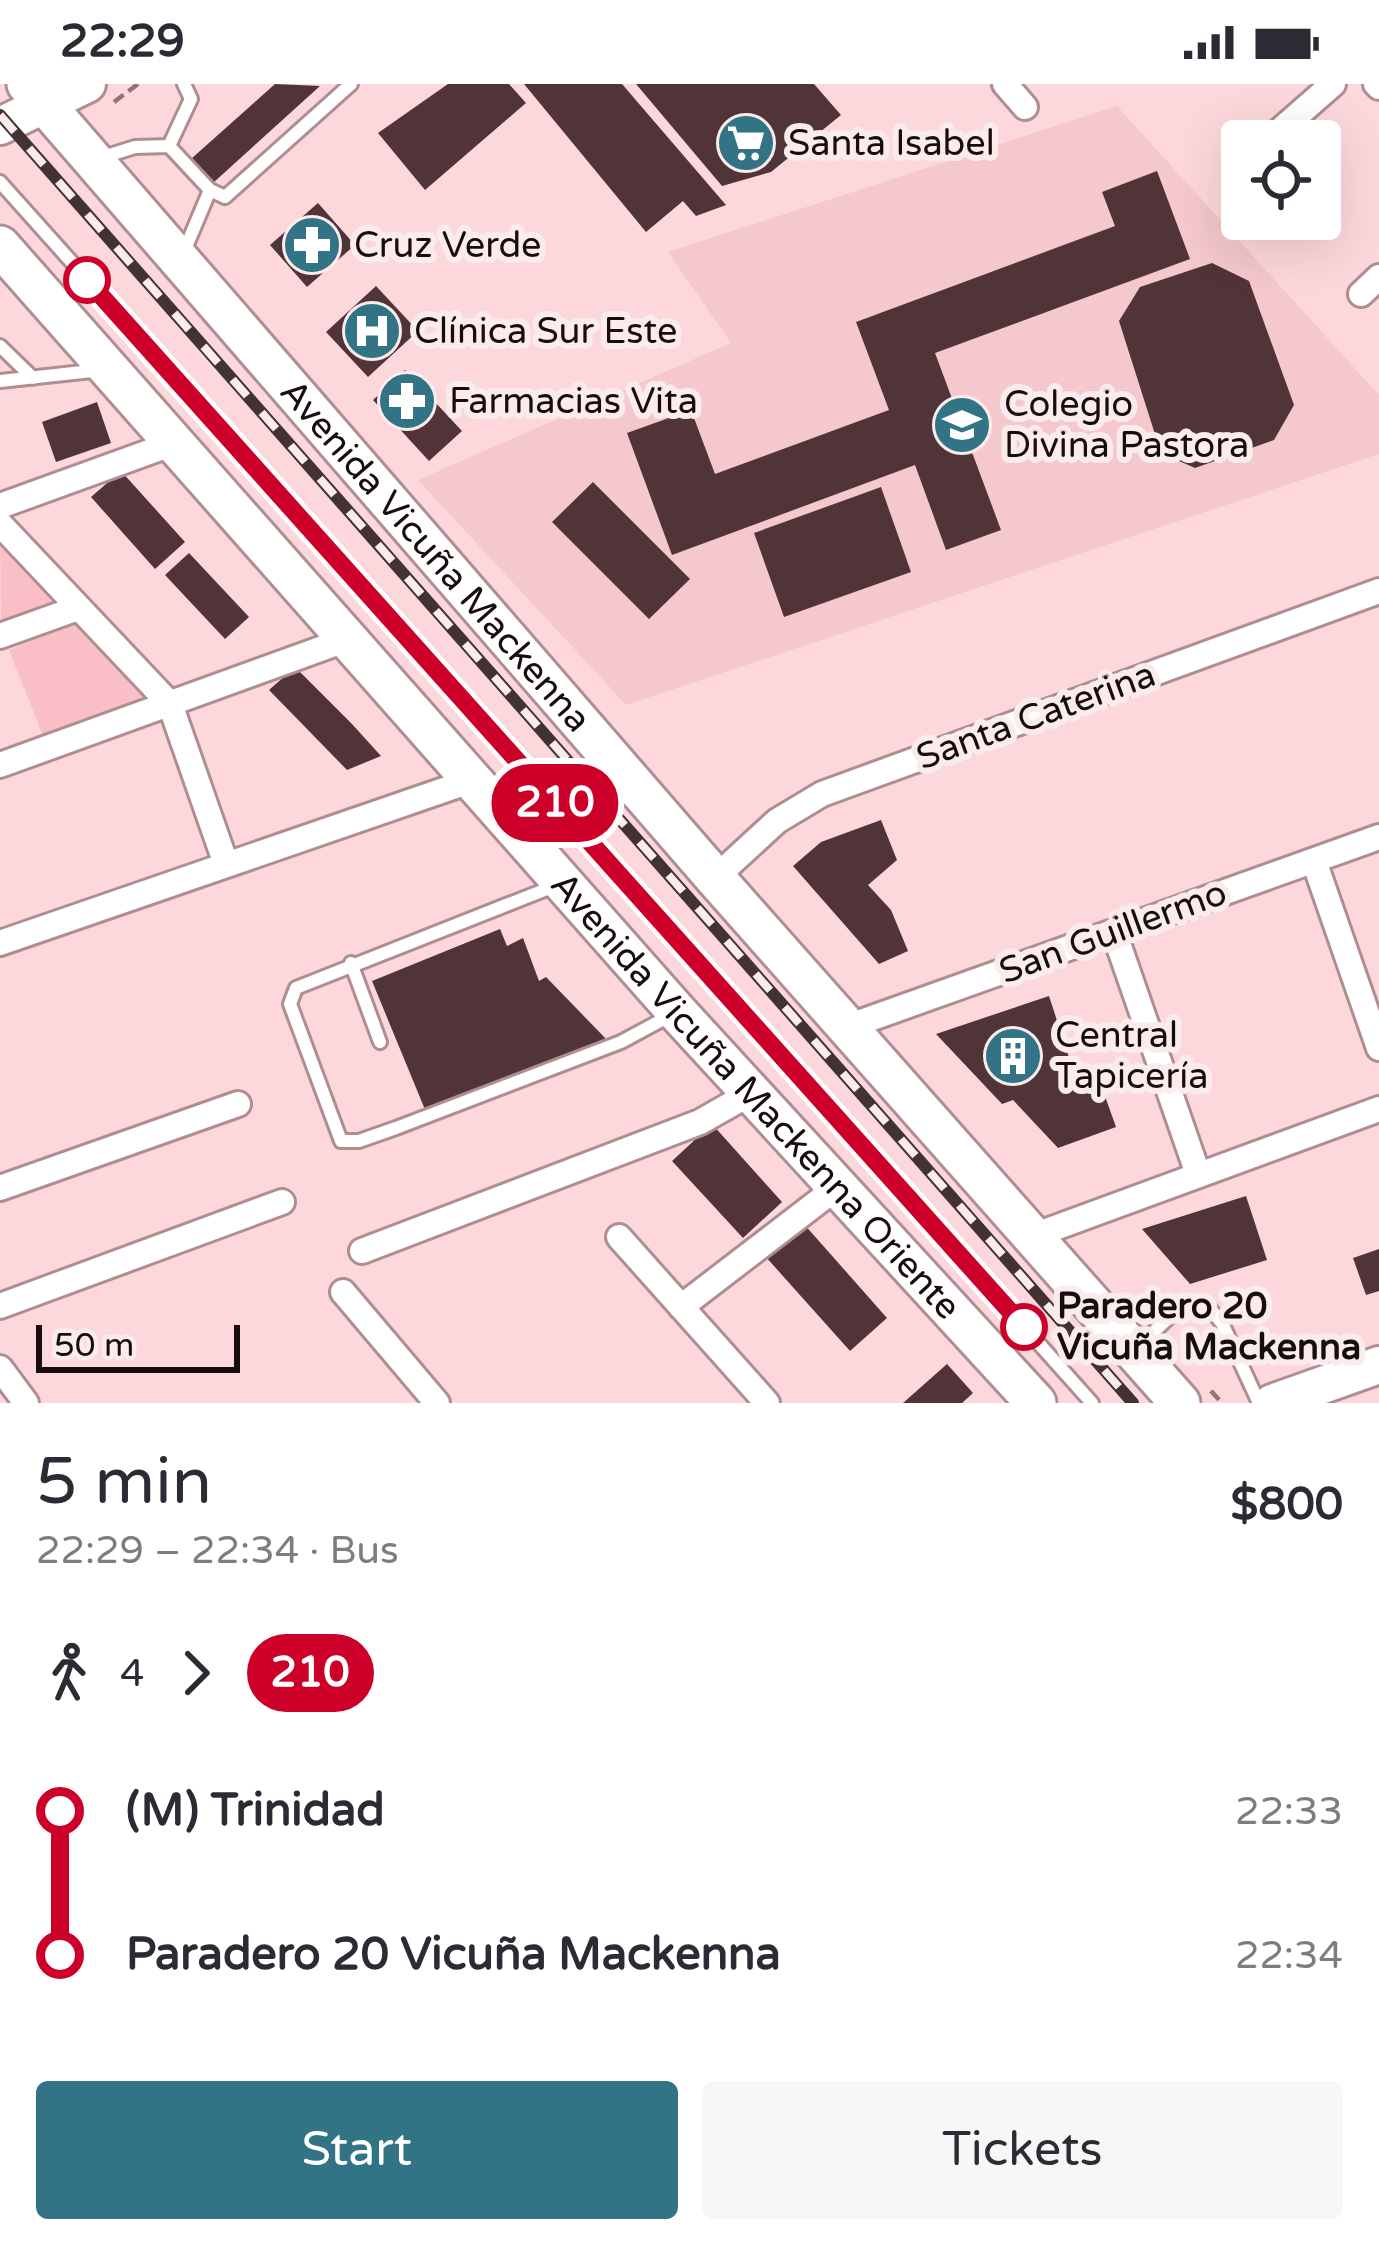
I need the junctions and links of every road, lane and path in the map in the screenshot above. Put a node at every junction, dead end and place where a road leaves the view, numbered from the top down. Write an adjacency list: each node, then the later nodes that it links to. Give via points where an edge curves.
1 (138, 84): 7 (path)
2 (184, 84): 11 (lane, via 191,99)
3 (351, 84): 14 (lane, via 225,196)
4 (1005, 84): 8 (street)
5 (1333, 84): 9 (street)
6 (36, 94): 7 (street); 10 (street); 12 (main road, Avenida Vicuña Mackenna)
7 (93, 99)
8 (1025, 107)
9 (1292, 120)
10 (0, 126)
11 (169, 146): 12 (lane); 14 (lane)
12 (93, 161): 16 (main road, Avenida Vicuña Mackenna)
13 (0, 182): 63 (lane)
14 (211, 190): 16 (lane)
15 (0, 246): 18 (main road, Avenida Vicuña Mackenna Oriente)
16 (181, 261): 34 (main road, Avenida Vicuña Mackenna)
17 (0, 346): 19 (lane)
18 (108, 370): 19 (lane); 21 (main road, Avenida Vicuña Mackenna Oriente)
19 (34, 379): 20 (lane)
20 (0, 381)
21 (173, 443): 22 (street); 27 (main road, Avenida Vicuña Mackenna Oriente)
22 (0, 506)
23 (0, 524): 25 (street)
24 (1379, 591): 34 (street, Santa Caterina, via 822,794 778,820)
25 (78, 608): 26 (street); 28 (street)
26 (0, 636)
27 (348, 639): 28 (street); 30 (main road, Avenida Vicuña Mackenna Oriente)
28 (170, 704): 29 (street); 33 (street)
29 (0, 765)
30 (473, 781): 33 (street); 35 (main road, Avenida Vicuña Mackenna Oriente)
31 (1379, 837): 32 (street, San Guillermo)
32 (1314, 861): 36 (street, San Guillermo); 42 (street)
33 (226, 864): 37 (street)
34 (715, 878): 40 (main road, Avenida Vicuña Mackenna)
35 (563, 882): 38 (lane); 39 (main road, Avenida Vicuña Mackenna Oriente)
36 (1114, 932): 40 (street, San Guillermo); 46 (street)
37 (0, 943)
38 (351, 963): 39 (lane, via 296,988 290,1004 341,1141 359,1141 621,1042); 41 (lane)
39 (677, 1012): 43 (main road, Avenida Vicuña Mackenna Oriente)
40 (847, 1027): 50 (main road, Avenida Vicuña Mackenna)
41 (380, 1042)
42 (1379, 1048)
43 (751, 1093): 48 (main road, Avenida Vicuña Mackenna Oriente); 52 (street, via 700,1122)
44 (238, 1104): 47 (street)
45 (1379, 1108): 46 (street)
46 (1198, 1174): 50 (street)
47 (0, 1187)
48 (836, 1188): 55 (street); 62 (main road, Avenida Vicuña Mackenna Oriente)
49 (282, 1202): 54 (street)
50 (1033, 1236): 56 (main road, Avenida Vicuña Mackenna)
51 (619, 1237): 55 (street)
52 (362, 1251)
53 (343, 1292): 60 (street)
54 (0, 1306)
55 (681, 1306): 61 (street)
56 (1135, 1352): 64 (main road, Avenida Vicuña Mackenna); 65 (lane, via 1181,1306 1200,1305 1222,1323)
57 (1379, 1365): 66 (street)
58 (0, 1368): 59 (street)
59 (26, 1403)
60 (437, 1403)
61 (766, 1403)
62 (1036, 1403)
63 (1092, 1403)
64 (1180, 1403)
65 (1259, 1403)
66 (1272, 1403)

